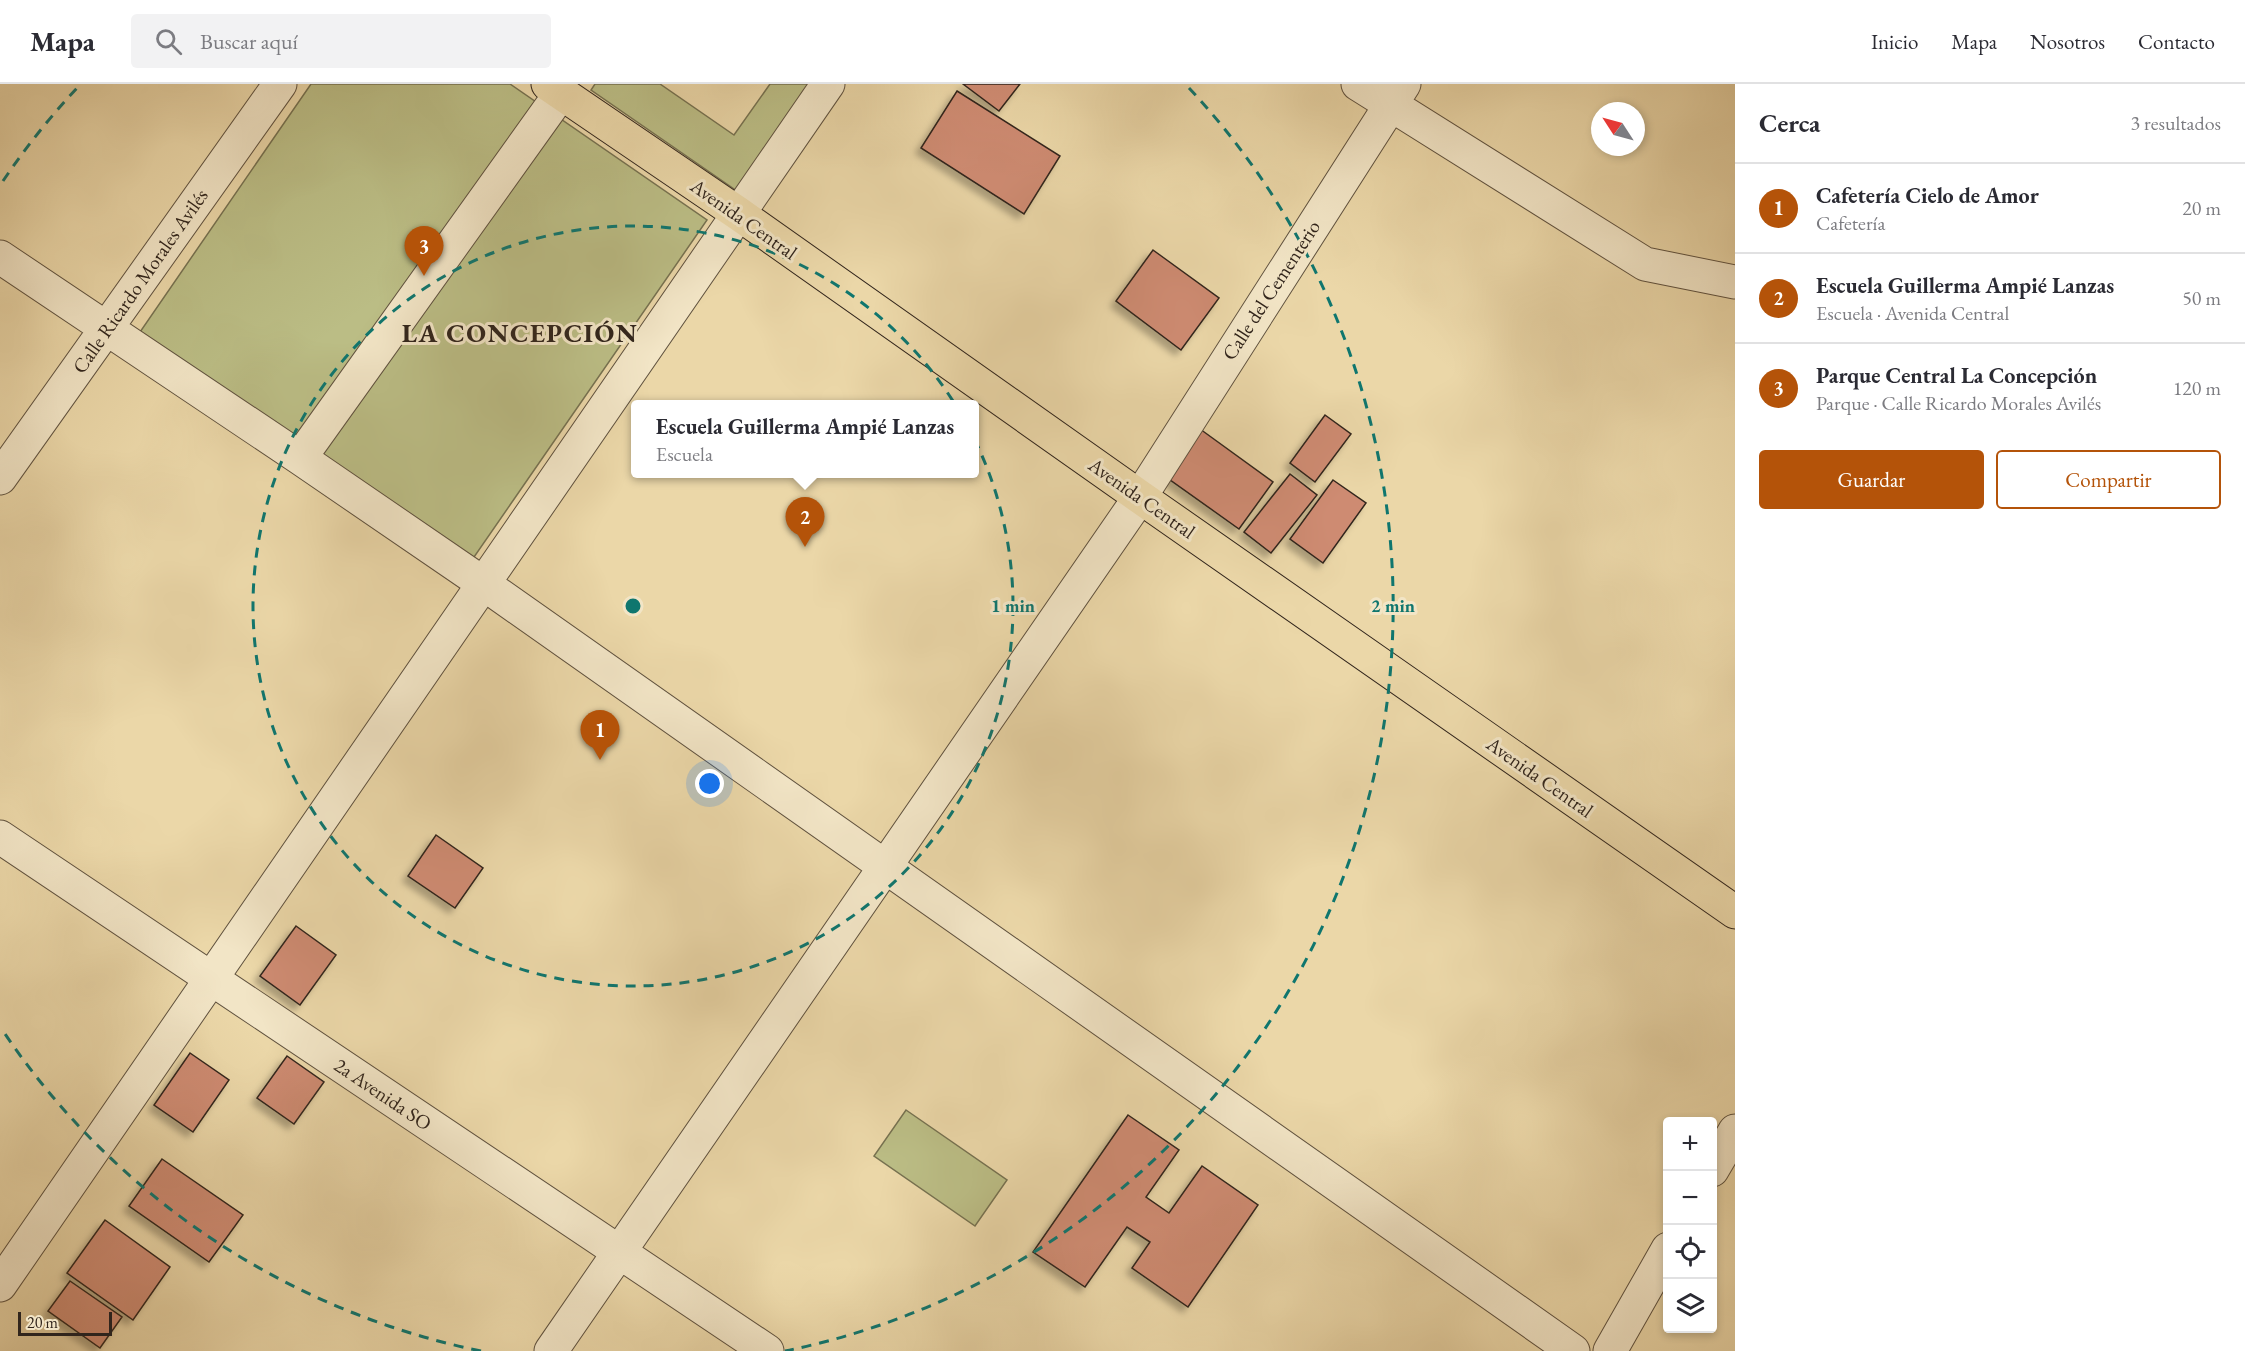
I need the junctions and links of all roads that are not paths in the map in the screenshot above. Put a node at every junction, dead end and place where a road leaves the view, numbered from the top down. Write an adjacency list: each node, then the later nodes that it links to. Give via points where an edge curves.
1 (280, 84): 9 (street, Calle Ricardo Morales Avilés)
2 (828, 84): 6 (street)
3 (1358, 84): 5 (street)
4 (555, 88): 6 (main road, Avenida Central); 10 (street)
5 (1397, 94): 8 (street, via 1645,264); 12 (street, Calle del Cementerio)
6 (739, 214): 12 (main road, Avenida Central); 13 (street)
7 (0, 258): 9 (street)
8 (1735, 282)
9 (106, 328): 10 (street); 11 (street, Calle Ricardo Morales Avilés)
10 (300, 458): 13 (street)
11 (0, 478)
12 (1140, 497): 15 (street, Calle del Cementerio); 16 (main road, Avenida Central)
13 (484, 584): 15 (street); 17 (street)
14 (0, 837): 17 (street, 2a Avenida SO)
15 (885, 868): 20 (street, Calle del Cementerio); 25 (street)
16 (1735, 912)
17 (211, 979): 20 (street, 2a Avenida SO); 22 (street)
18 (1735, 1131): 19 (street)
19 (1717, 1163)
20 (620, 1252): 23 (street, Calle del Cementerio); 24 (street, 2a Avenida SO)
21 (1663, 1258): 26 (street)
22 (0, 1285)
23 (551, 1351)
24 (767, 1351)
25 (1573, 1351)
26 (1610, 1351)

